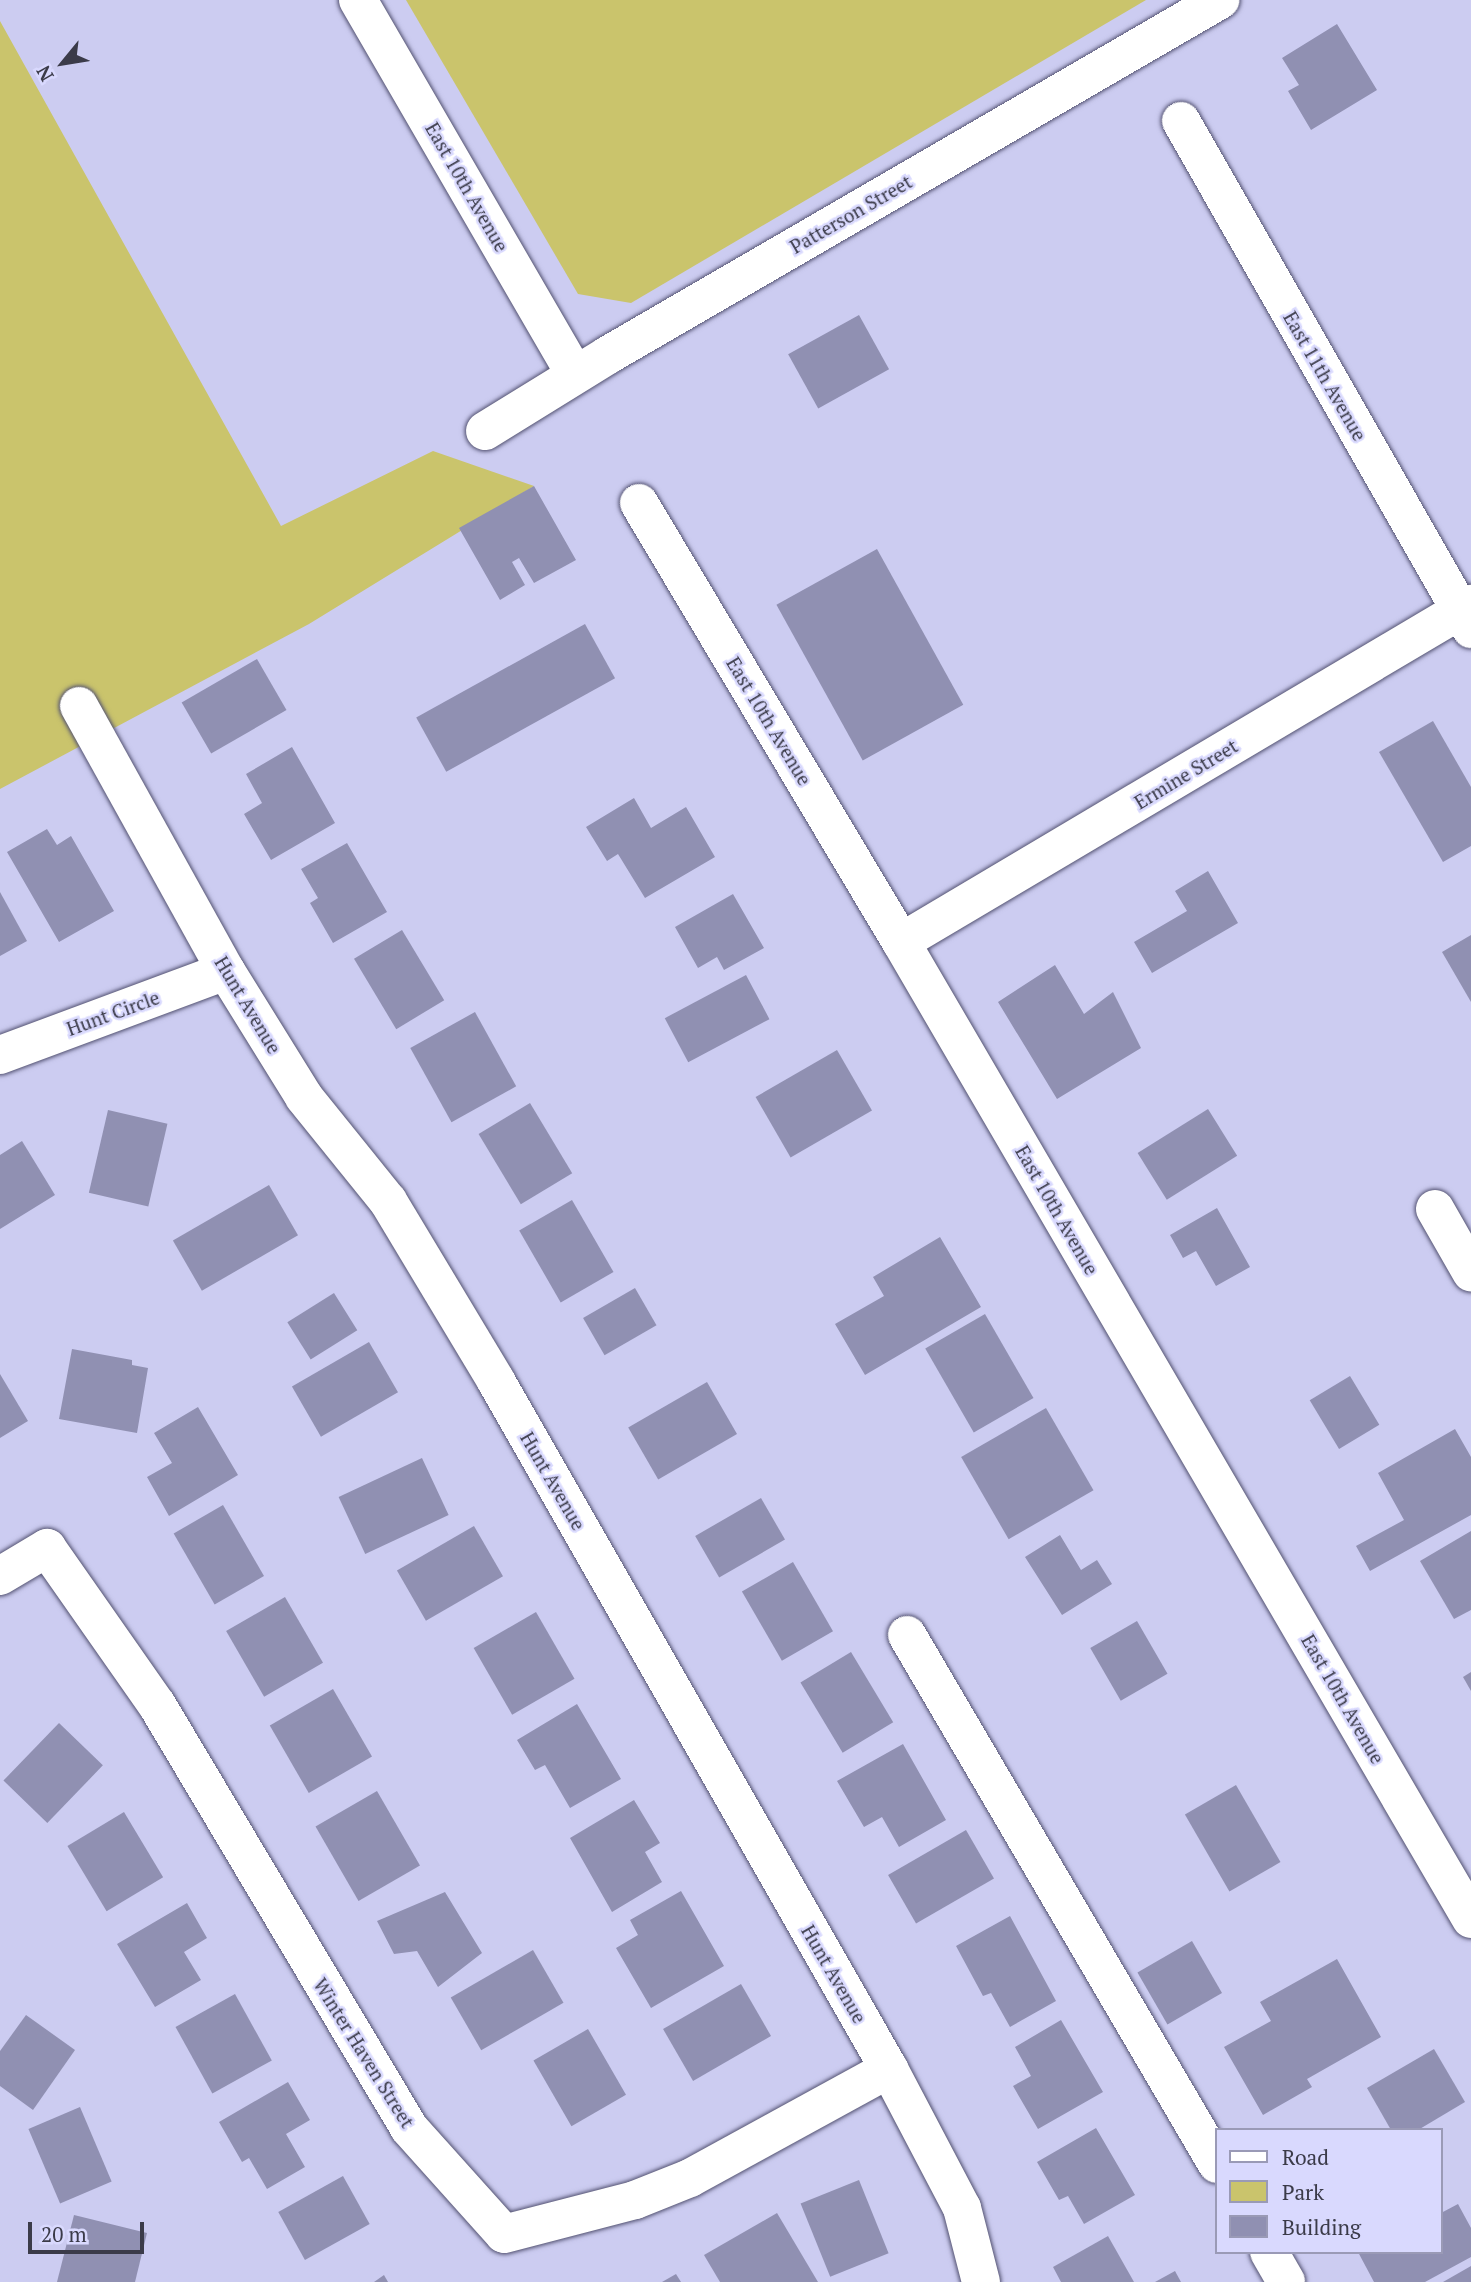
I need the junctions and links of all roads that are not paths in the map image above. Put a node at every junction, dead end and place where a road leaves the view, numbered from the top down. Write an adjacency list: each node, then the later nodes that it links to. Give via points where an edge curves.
1 (358, 0): 4 (street, East 10th Avenue)
2 (1220, 0): 4 (street, Patterson Street)
3 (1181, 121): 7 (street, East 11th Avenue)
4 (575, 374): 5 (street, Patterson Street)
5 (485, 431)
6 (639, 503): 9 (street, East 10th Avenue)
7 (1467, 615): 9 (street, Ermine Street)
8 (79, 706): 10 (street, Hunt Avenue)
9 (901, 942): 16 (street, East 10th Avenue)
10 (226, 971): 11 (street, Hunt Circle); 17 (street, Hunt Avenue, via 304,1097 394,1212 496,1381)
11 (0, 1055)
12 (1435, 1209): 13 (street)
13 (1471, 1272)
14 (0, 1576): 17 (street, Winter Haven Street, via 47,1548 157,1704 409,2128 504,2234 635,2200 690,2178)
15 (907, 1635): 18 (street)
16 (1471, 1919)
17 (889, 2069): 20 (street, Hunt Avenue, via 962,2208)
18 (1216, 2162)
19 (1270, 2254): 21 (street)
20 (981, 2282)
21 (1286, 2282)

